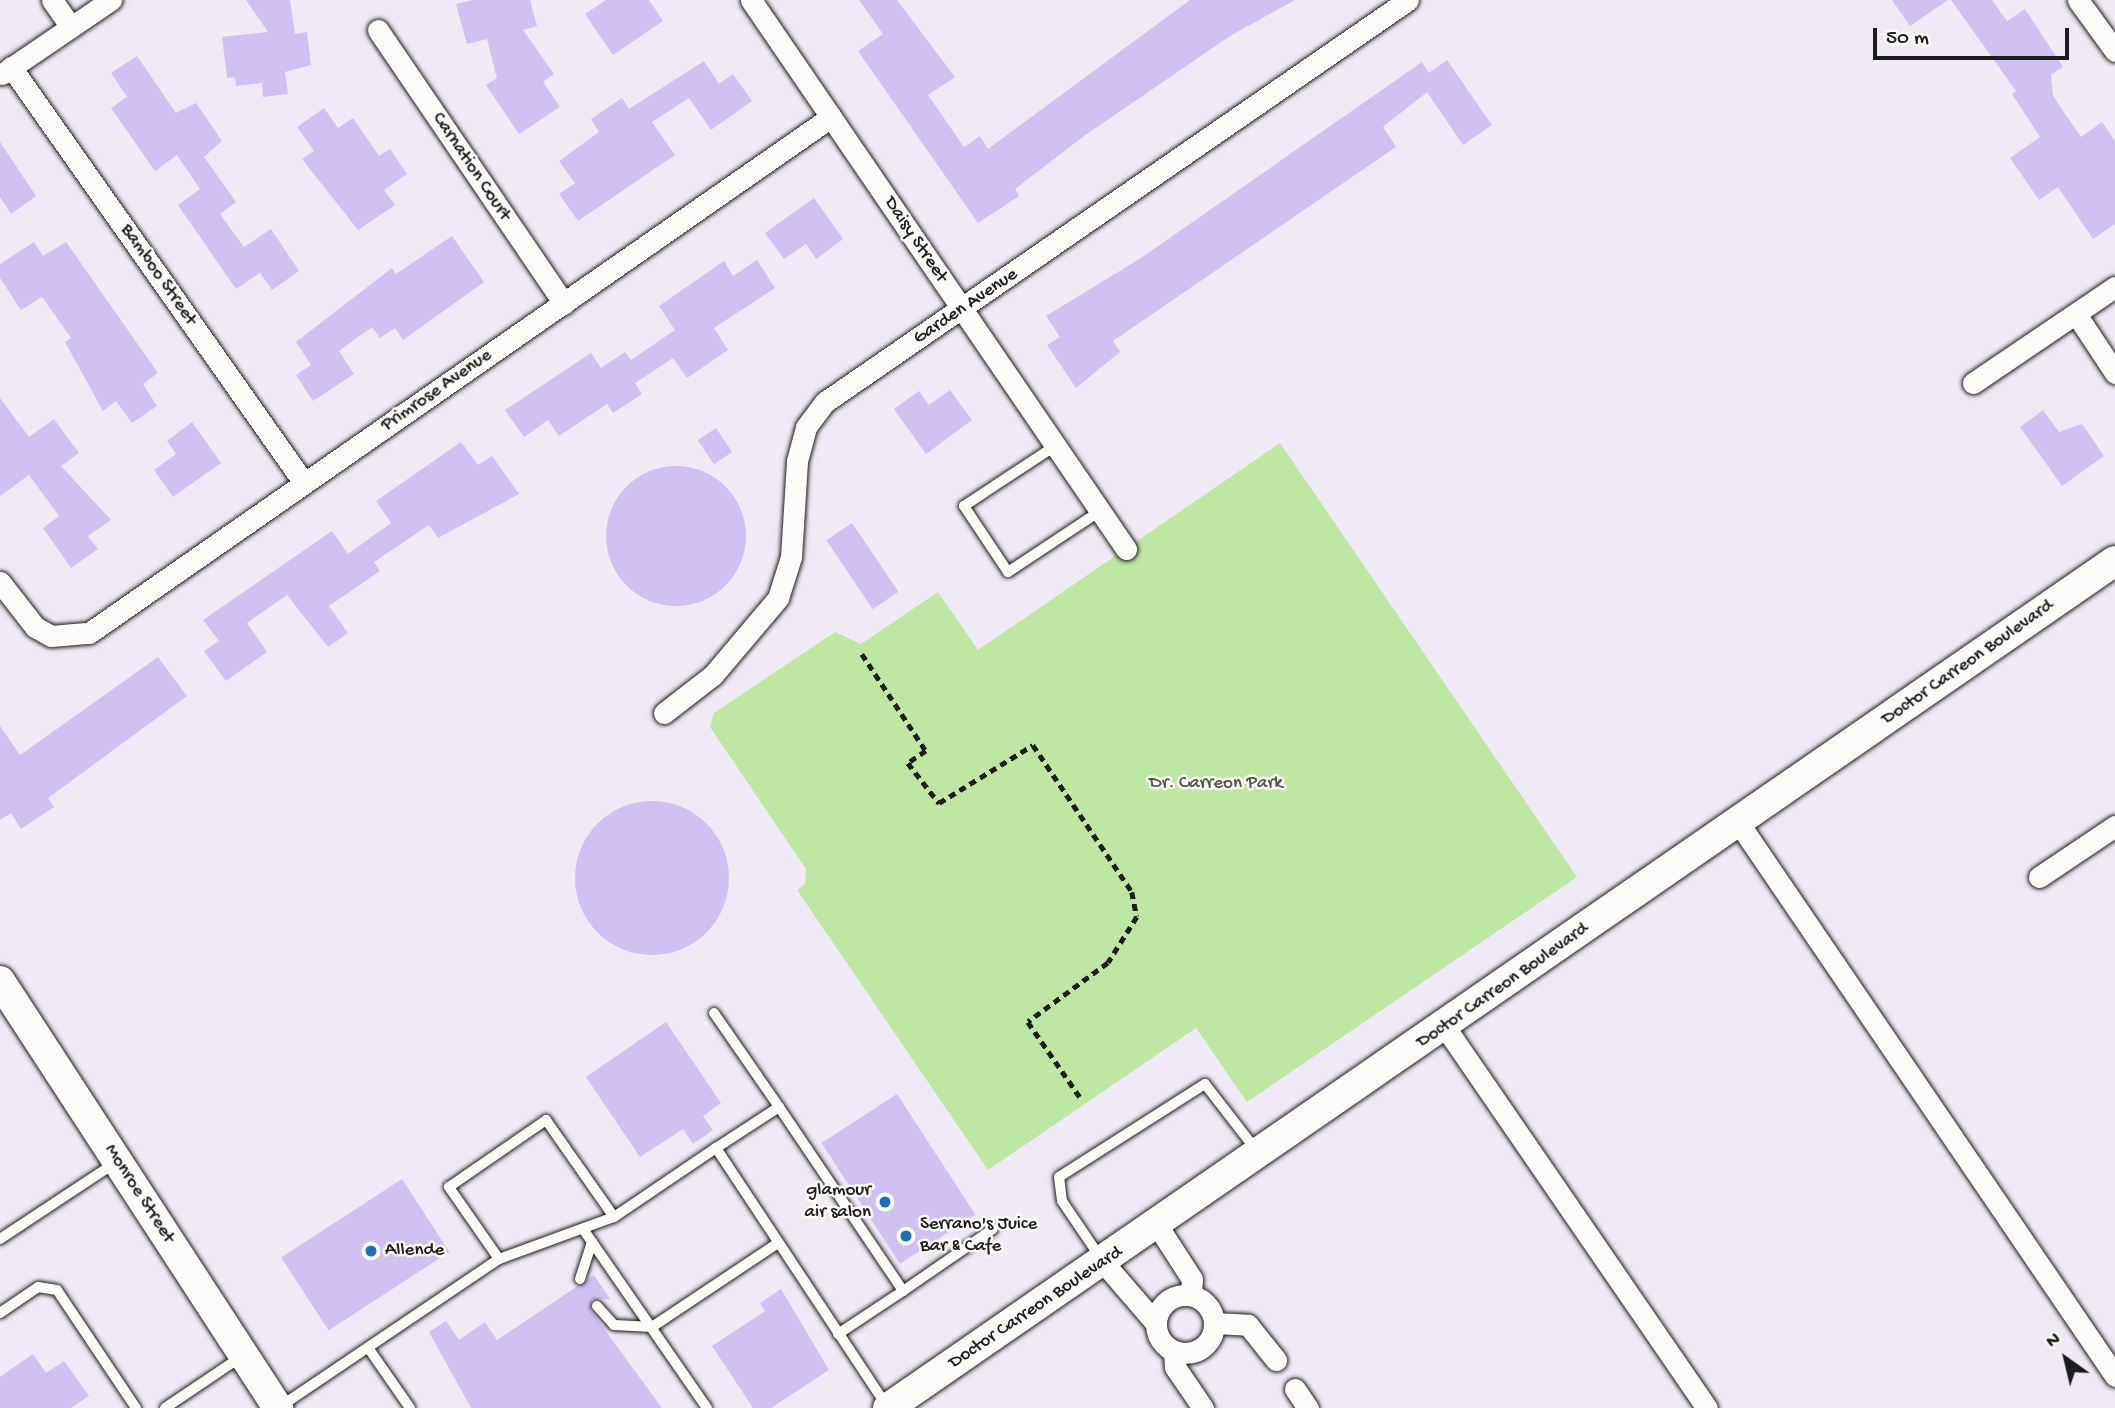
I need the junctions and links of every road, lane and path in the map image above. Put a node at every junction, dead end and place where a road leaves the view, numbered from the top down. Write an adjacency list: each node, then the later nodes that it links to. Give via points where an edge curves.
1 (52, 0): 6 (street)
2 (111, 0): 6 (street)
3 (751, 0): 10 (street, Daisy Street)
4 (1408, 0): 13 (street, Garden Avenue)
5 (2078, 0): 8 (street)
6 (71, 27): 9 (street)
7 (378, 30): 12 (street, Carnation Court)
8 (2115, 51)
9 (6, 71): 18 (street, Bamboo Street)
10 (831, 117): 12 (street, Primrose Avenue); 13 (street, Daisy Street)
11 (2115, 287): 14 (street)
12 (564, 304): 18 (street, Primrose Avenue)
13 (963, 309): 17 (street, Daisy Street); 24 (street, Garden Avenue, via 825,402 811,421 797,461 791,558 778,598 713,675)
14 (2076, 314): 15 (street); 16 (street)
15 (2115, 373)
16 (1973, 383)
17 (1055, 446): 19 (street, Daisy Street); 19 (lane, via 964,506 1008,572)
18 (304, 483): 22 (street, Primrose Avenue, via 89,633 51,636 35,627)
19 (1100, 511): 20 (street, Daisy Street)
20 (1126, 549)
21 (2115, 561): 25 (main road, Doctor Carreon Boulevard)
22 (0, 582)
23 (862, 654): 31 (path, via 926,751 908,763 939,803 1033,745 1132,892 1137,916 1108,962 1028,1022)
24 (664, 713)
25 (1738, 822): 30 (main road, Doctor Carreon Boulevard); 58 (street)
26 (2115, 826): 27 (street)
27 (2039, 877)
28 (2, 988): 35 (main road, Monroe Street)
29 (714, 1013): 32 (lane)
30 (1445, 1027): 34 (main road, Doctor Carreon Boulevard); 68 (street, via 1532,1145)
31 (1080, 1097)
32 (779, 1107): 33 (lane); 46 (lane)
33 (716, 1148): 36 (lane); 42 (lane)
34 (1260, 1154): 37 (main road, Doctor Carreon Boulevard); 44 (lane, via 1205,1084 1059,1177 1062,1201)
35 (117, 1161): 40 (lane); 56 (main road, Monroe Street)
36 (614, 1217): 38 (lane); 43 (lane, via 546,1120 449,1187)
37 (1157, 1225): 44 (main road, Doctor Carreon Boulevard); 47 (street, via 1192,1279)
38 (583, 1229): 41 (lane); 43 (lane)
39 (993, 1229): 46 (lane)
40 (0, 1239)
41 (592, 1242): 45 (lane); 52 (lane)
42 (778, 1243): 52 (lane); 53 (lane)
43 (499, 1259): 54 (lane)
44 (1103, 1262): 50 (street); 65 (main road, Doctor Carreon Boulevard)
45 (580, 1279)
46 (903, 1291): 53 (lane)
47 (1191, 1295): 50 (street, via 1164,1303); 51 (street, via 1207,1305)
48 (597, 1306): 52 (lane, via 614,1325)
49 (0, 1313): 60 (lane, via 38,1287 57,1290)
50 (1154, 1321): 55 (street, via 1159,1339)
51 (1214, 1322): 55 (street, via 1202,1348); 57 (street, via 1253,1328)
52 (652, 1326): 64 (lane)
53 (838, 1334): 65 (lane)
54 (369, 1349): 62 (lane); 63 (lane)
55 (1174, 1352): 66 (street, via 1175,1367)
56 (244, 1355): 61 (lane); 62 (main road, Monroe Street)
57 (1276, 1360)
58 (2115, 1376)
59 (1295, 1388): 67 (street)
60 (136, 1408)
61 (165, 1408)
62 (278, 1408)
63 (410, 1408)
64 (707, 1408)
65 (888, 1408)
66 (1203, 1408)
67 (1308, 1408)
68 (1707, 1408)

